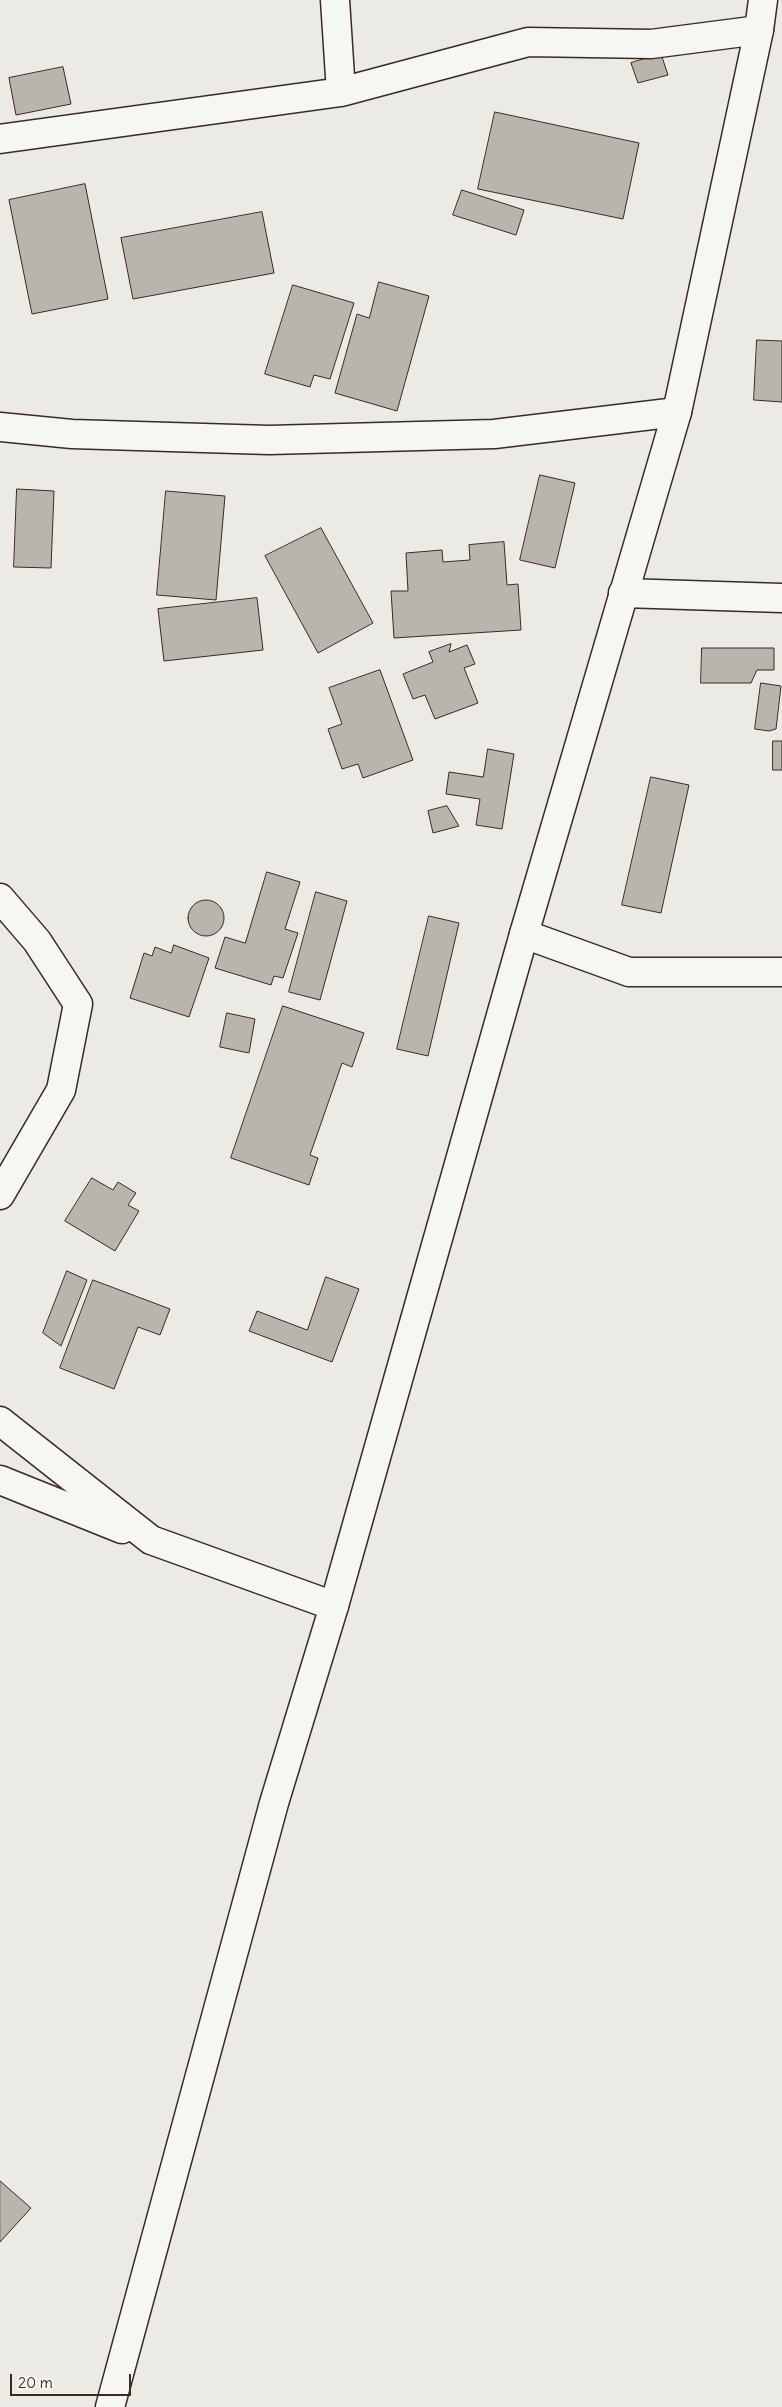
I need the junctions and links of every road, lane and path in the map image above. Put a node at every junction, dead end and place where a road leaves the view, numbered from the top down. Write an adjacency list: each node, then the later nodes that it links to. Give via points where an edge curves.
1 (335, 0): 4 (street)
2 (763, 0): 3 (street)
3 (759, 30): 4 (street, via 651,44 528,42); 6 (street)
4 (341, 92): 5 (street)
5 (0, 139)
6 (677, 412): 7 (street, via 494,434 269,440 72,434); 8 (street)
7 (0, 427)
8 (623, 593): 9 (street); 11 (street)
9 (782, 598)
10 (0, 898): 13 (street, via 36,941 78,1004 61,1090)
11 (524, 934): 12 (street, via 629,972); 17 (street)
12 (782, 972)
13 (0, 1195)
14 (0, 1421): 16 (street)
15 (0, 1480): 16 (street)
16 (151, 1540): 17 (street)
17 (334, 1606): 18 (street, via 274,1803)
18 (110, 2407)

